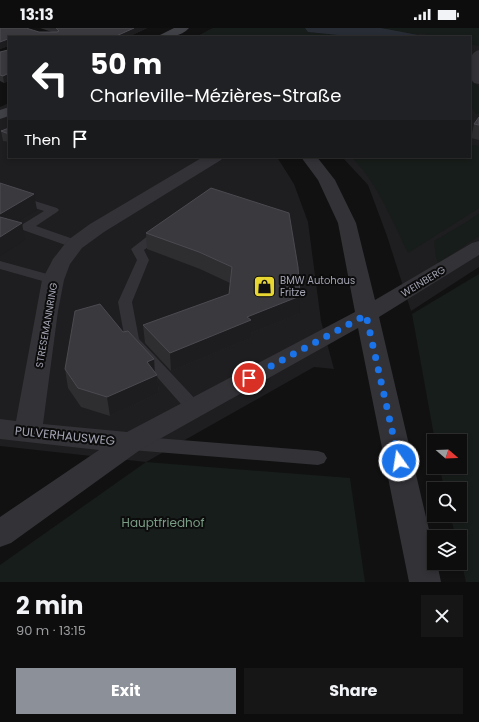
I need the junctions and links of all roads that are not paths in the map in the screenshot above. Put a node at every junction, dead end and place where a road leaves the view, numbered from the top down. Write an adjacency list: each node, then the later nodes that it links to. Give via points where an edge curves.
1 (183, 28): 2 (main road)
2 (166, 36)
3 (479, 54): 4 (street, via 471,68 473,75)
4 (479, 80)
5 (213, 158): 9 (street, STRESEMANNRING)
6 (310, 158): 13 (street, via 326,180 347,223)
7 (0, 193): 9 (lane, via 53,210 26,227)
8 (174, 223): 14 (lane, via 137,249 143,260 125,302 132,340)
9 (75, 244): 12 (street, STRESEMANNRING, via 60,263)
10 (479, 247): 13 (street, WEINBERG)
11 (0, 265): 12 (lane)
12 (53, 280): 16 (street, STRESEMANNRING)
13 (366, 315): 14 (street, WEINBERG); 20 (street)
14 (194, 408): 17 (street, WEINBERG)
15 (0, 429): 16 (street, PULVERHAUSWEG)
16 (28, 432): 17 (street, PULVERHAUSWEG)
17 (130, 443): 18 (lane); 19 (street, WEINBERG)
18 (318, 458)
19 (0, 534)
20 (425, 582)

